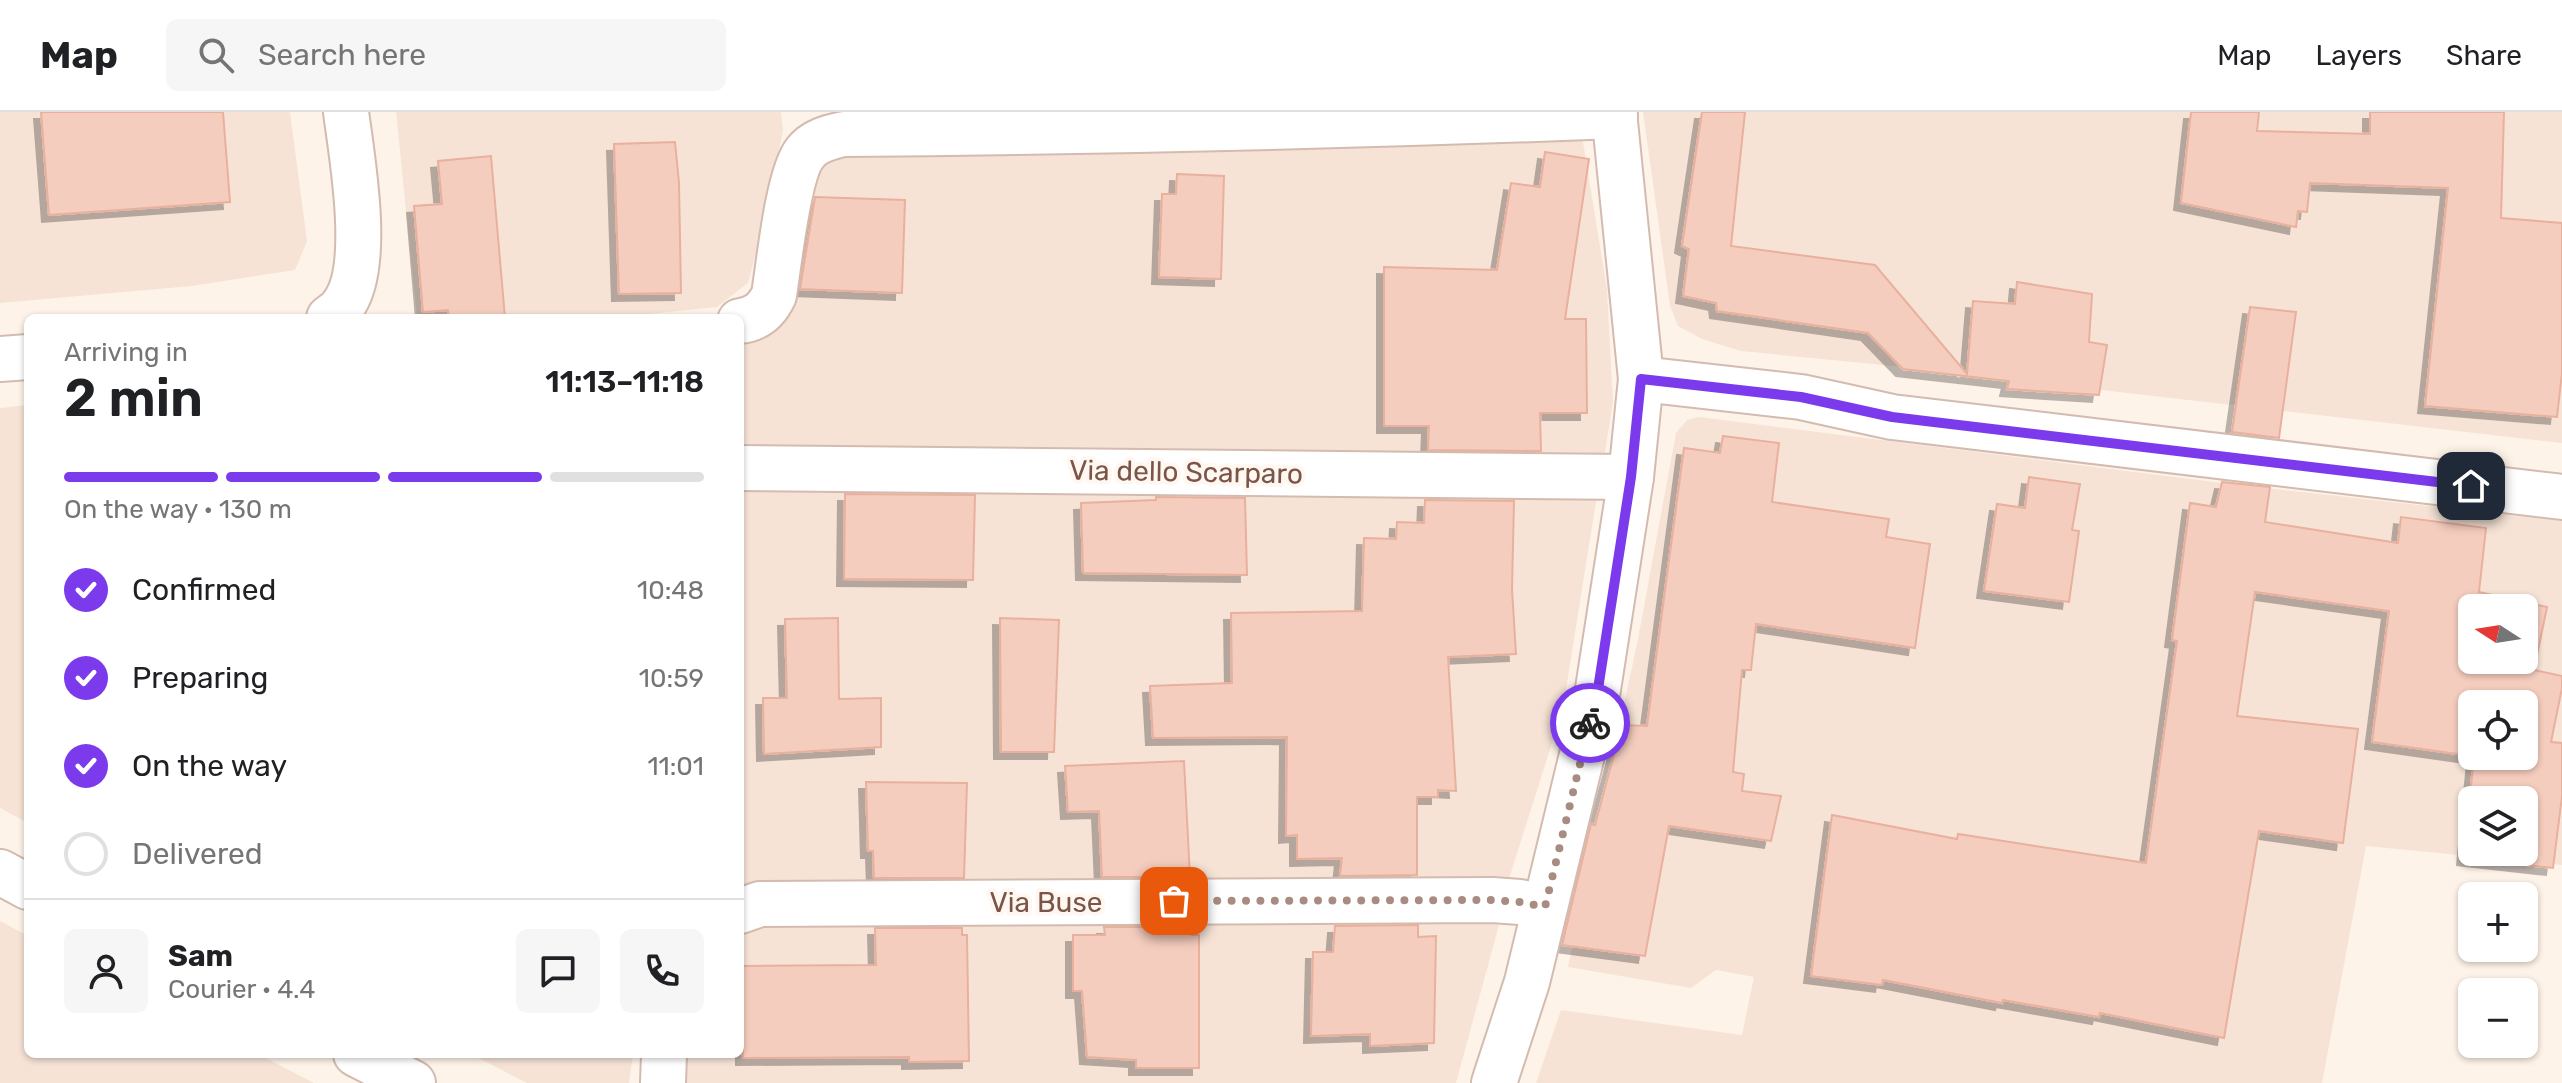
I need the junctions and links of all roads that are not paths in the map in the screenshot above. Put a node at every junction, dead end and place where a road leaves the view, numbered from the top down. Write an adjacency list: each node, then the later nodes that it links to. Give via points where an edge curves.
1 (346, 112): 3 (street, via 357,256)
2 (1614, 114): 4 (street, via 1366,125 830,136 806,150 794,175 774,295 757,316); 7 (street)
3 (345, 314)
4 (744, 320)
5 (24, 357): 6 (street)
6 (0, 359)
7 (1641, 379): 9 (street); 10 (street, via 1801,397 1892,417)
8 (744, 468): 9 (street, Via dello Scarparo)
9 (1631, 477): 13 (street, via 1598,689)
10 (2562, 497)
11 (0, 872): 12 (street)
12 (24, 885)
13 (1545, 907): 14 (street, Via Buse, via 1492,900 760,904); 19 (street)
14 (744, 910)
15 (364, 1058): 17 (street)
16 (664, 1058): 18 (street)
17 (413, 1083)
18 (663, 1083)
19 (1494, 1083)

